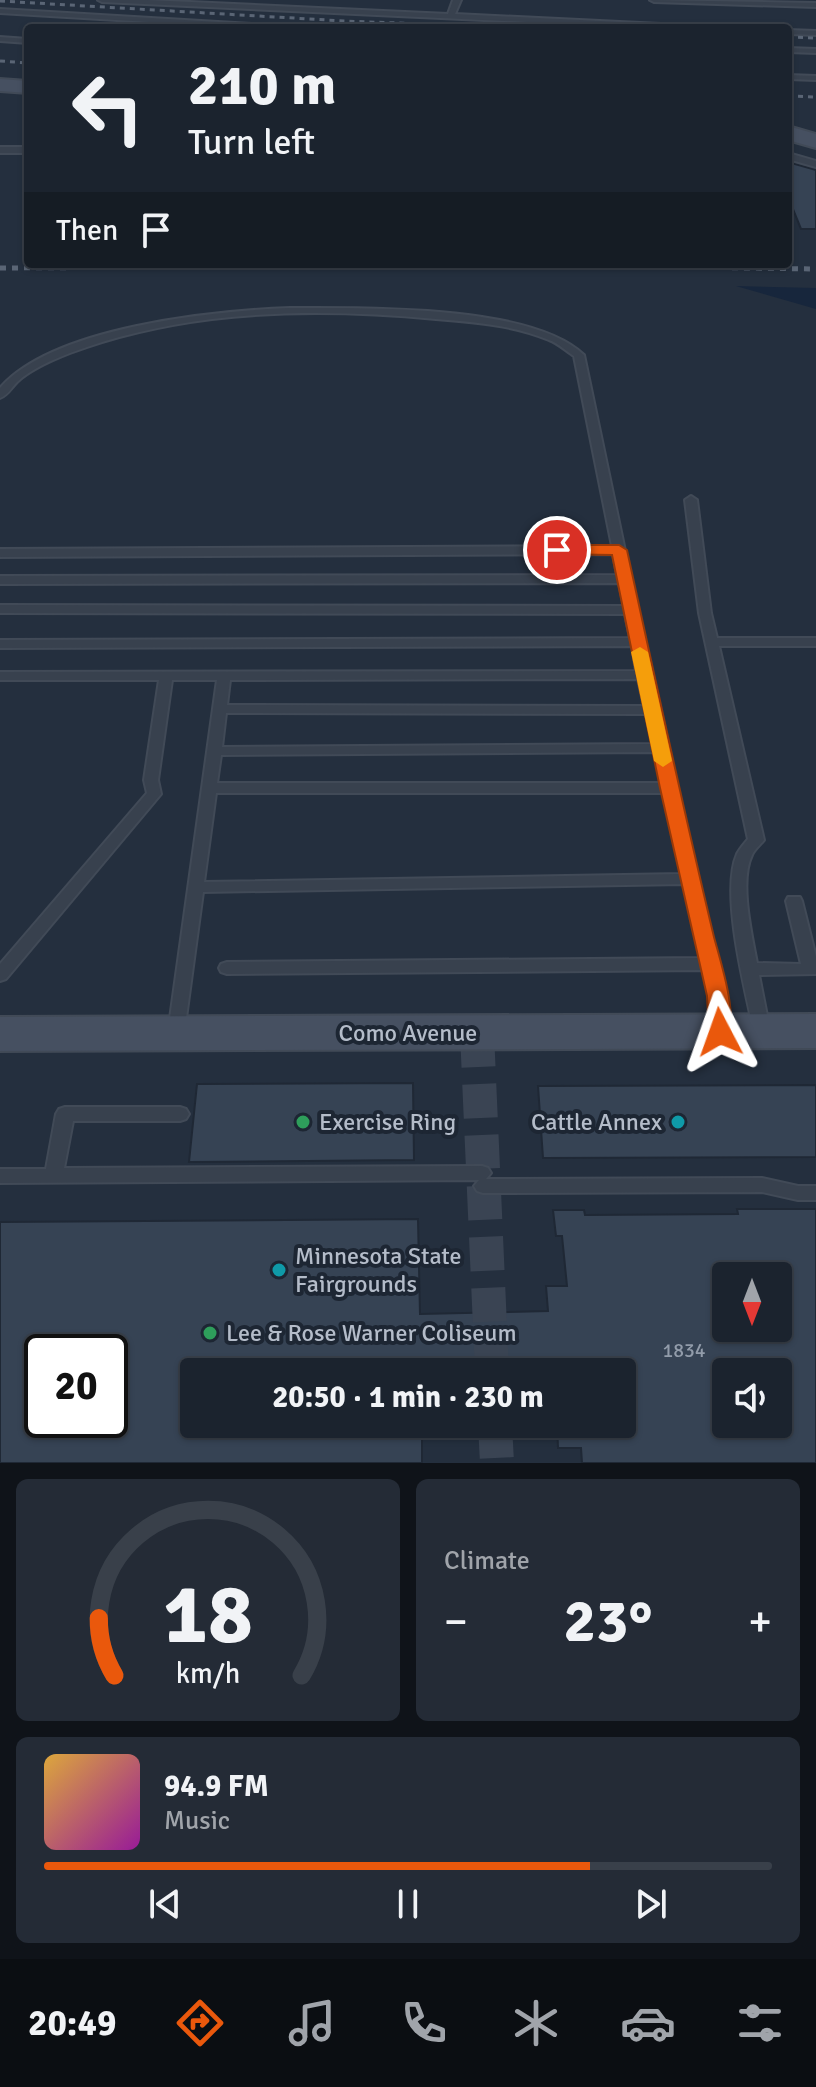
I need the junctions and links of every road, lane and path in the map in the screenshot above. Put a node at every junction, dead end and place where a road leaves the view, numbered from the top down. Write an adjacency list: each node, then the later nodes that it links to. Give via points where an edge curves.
1 (102, 0): 6 (lane)
2 (295, 0): 9 (lane)
3 (344, 0): 11 (lane)
4 (457, 0): 12 (lane)
5 (654, 0): 8 (lane)
6 (188, 3): 7 (lane)
7 (209, 3): 9 (lane)
8 (816, 5)
9 (285, 10): 11 (lane)
10 (0, 11): 13 (lane)
11 (331, 12): 12 (lane)
12 (450, 17): 14 (lane)
13 (219, 24)
14 (610, 24)
15 (792, 32): 16 (lane)
16 (816, 33)
17 (0, 39): 18 (lane)
18 (24, 41)
19 (792, 50): 20 (lane)
20 (816, 51)
21 (792, 77): 22 (lane)
22 (816, 78)
23 (0, 85): 24 (main road)
24 (24, 87)
25 (795, 141): 28 (lane)
26 (0, 150): 27 (lane)
27 (24, 150)
28 (816, 164)
29 (0, 395): 31 (lane, via 14,378 64,351 211,316 413,312 519,328 558,340 579,355)
30 (691, 500): 38 (lane)
31 (619, 550): 32 (lane); 33 (lane)
32 (0, 553)
33 (625, 579): 34 (lane); 36 (lane)
34 (0, 580)
35 (0, 609): 36 (lane)
36 (631, 610): 37 (lane)
37 (637, 642): 40 (lane); 41 (lane)
38 (711, 642): 39 (lane); 56 (lane, via 756,840 743,856 739,886)
39 (816, 642)
40 (0, 644)
41 (644, 675): 44 (lane); 46 (lane)
42 (0, 676): 43 (lane)
43 (166, 676): 44 (lane); 57 (lane, via 151,780 154,794)
44 (224, 676): 45 (lane)
45 (220, 709): 46 (lane); 48 (lane)
46 (652, 710): 47 (lane)
47 (660, 748): 48 (lane); 50 (lane)
48 (214, 751): 49 (lane)
49 (208, 788): 50 (lane); 52 (lane)
50 (669, 788): 51 (lane)
51 (691, 879): 52 (lane); 54 (lane)
52 (195, 887): 60 (lane)
53 (794, 901): 56 (lane, via 811,970)
54 (710, 964): 55 (lane); 59 (lane, via 718,996)
55 (227, 968)
56 (749, 969): 59 (lane)
57 (0, 975)
58 (816, 1031): 59 (main road, Como Avenue)
59 (741, 1032): 60 (main road, Como Avenue)
60 (176, 1033): 61 (main road, Como Avenue)
61 (0, 1034)
62 (180, 1114): 63 (lane, via 65,1114)
63 (54, 1175): 64 (lane); 65 (lane, via 762,1185)
64 (0, 1176)
65 (816, 1193)

